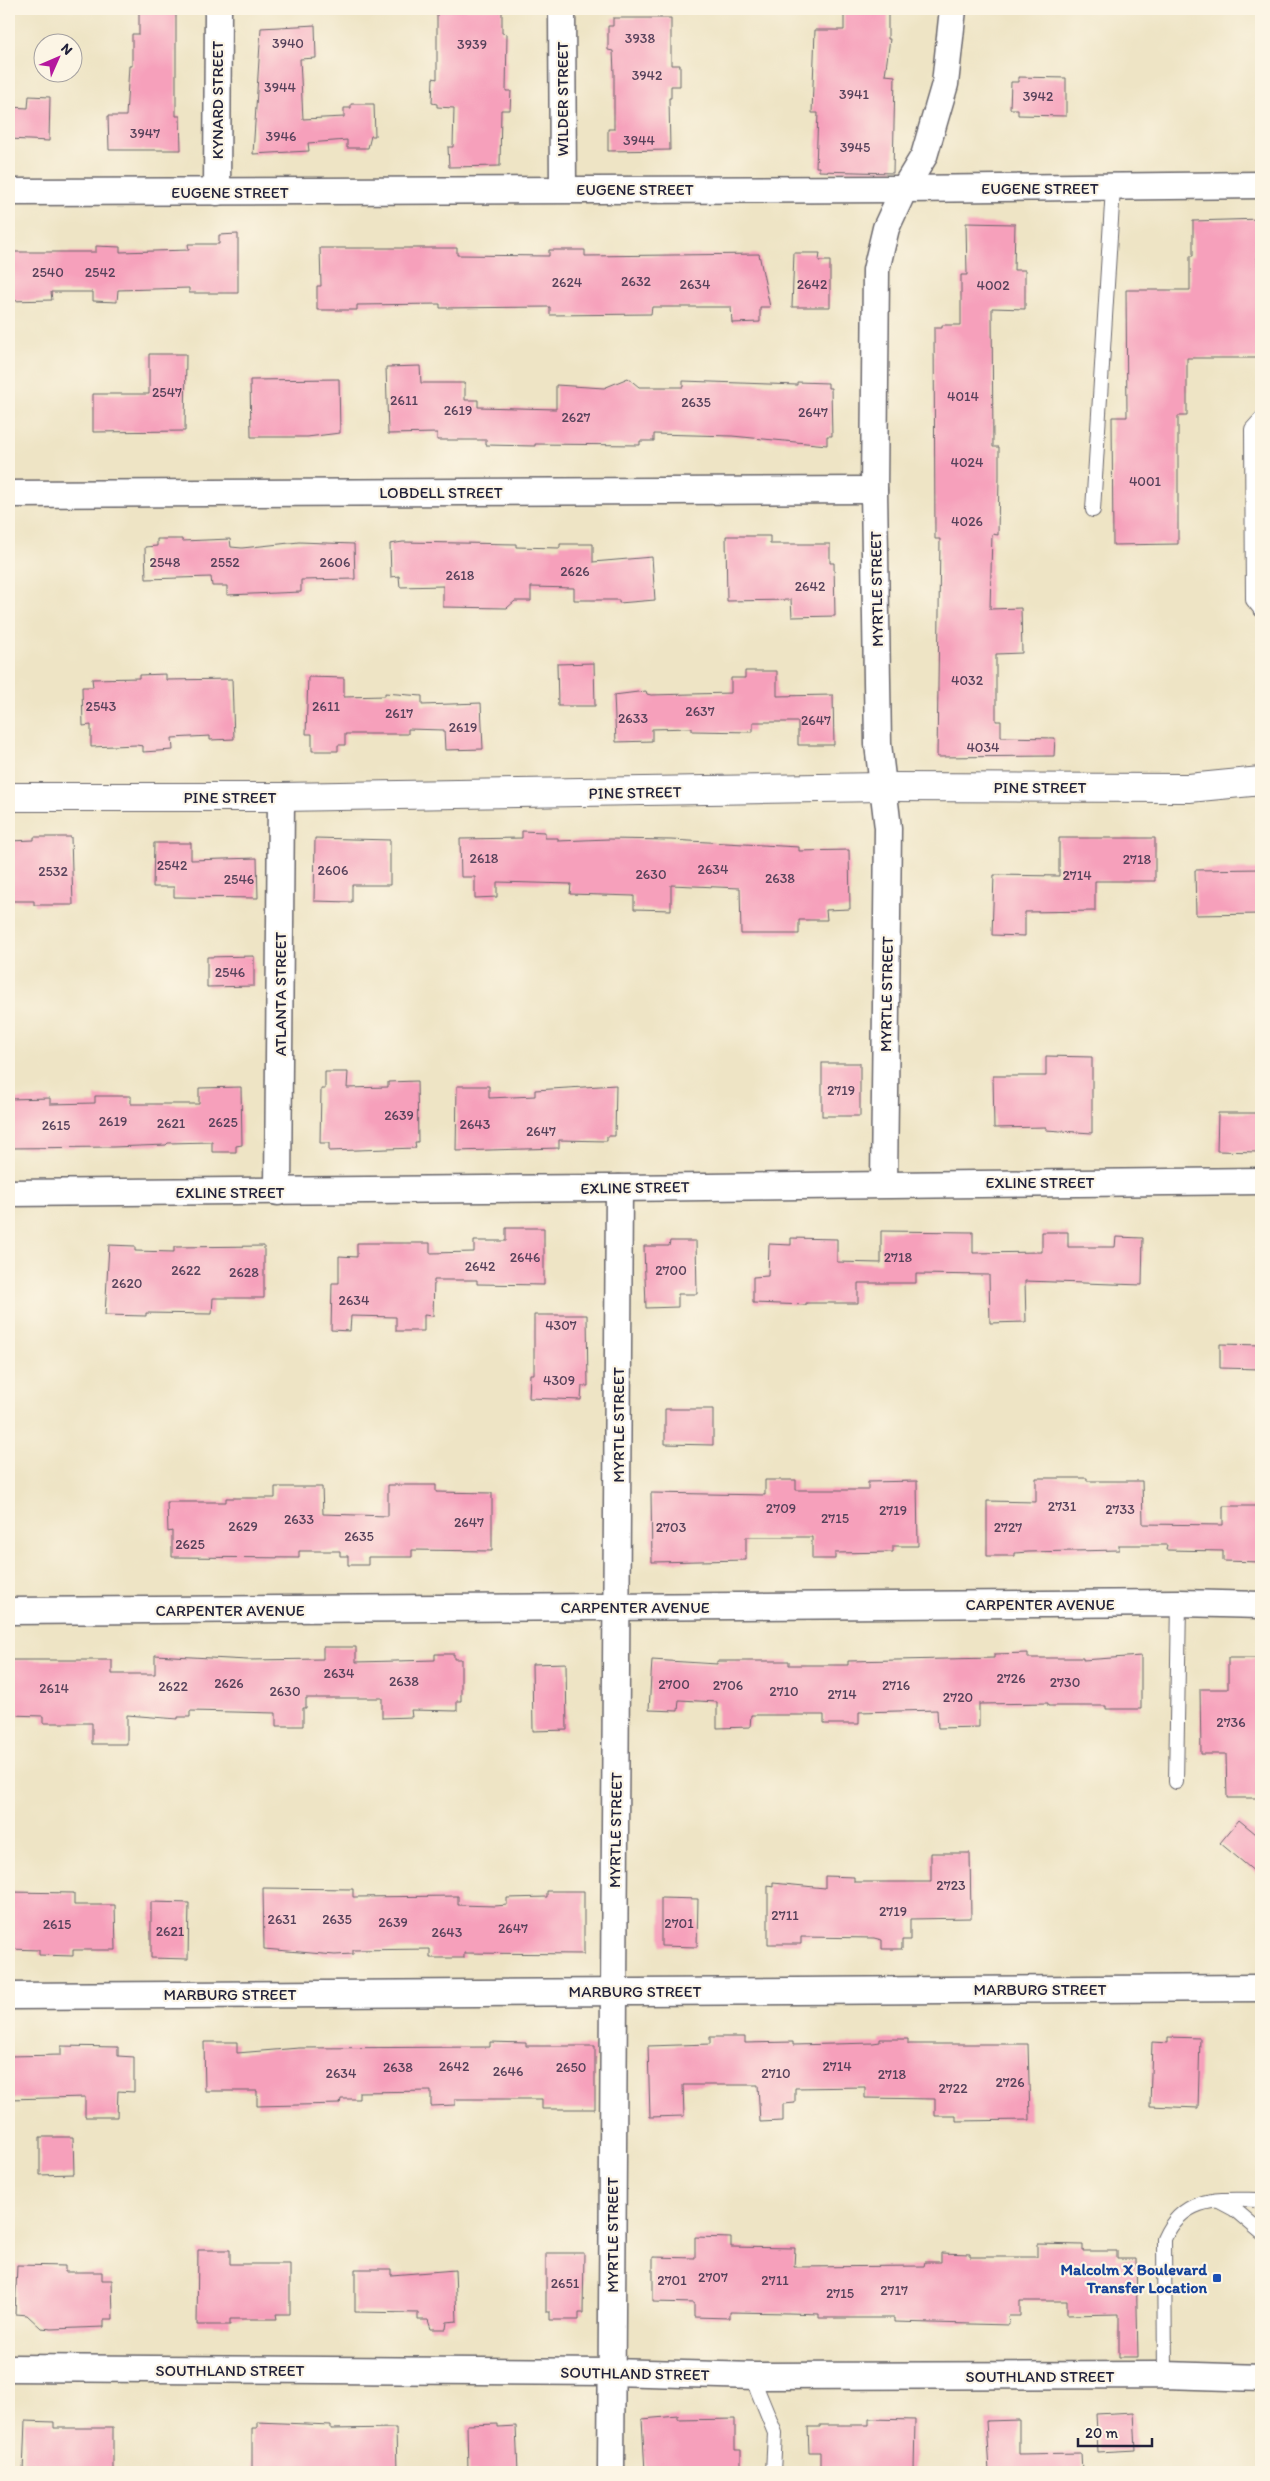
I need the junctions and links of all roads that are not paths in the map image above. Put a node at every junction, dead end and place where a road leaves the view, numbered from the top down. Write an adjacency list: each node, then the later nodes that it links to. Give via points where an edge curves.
1 (218, 9): 9 (street, KYNARD STREET)
2 (562, 9): 6 (street, WILDER STREET)
3 (952, 9): 7 (street, MYRTLE STREET, via 945,84 924,156)
4 (1261, 185): 5 (street, EUGENE STREET)
5 (1113, 188): 7 (street, EUGENE STREET); 13 (lane)
6 (562, 189): 7 (street, EUGENE STREET); 9 (street, EUGENE STREET)
7 (904, 190): 11 (street, MYRTLE STREET, via 886,228 876,270)
8 (9, 192): 9 (street, EUGENE STREET)
9 (217, 192)
10 (1261, 419): 14 (lane, via 1252,429 1253,600)
11 (874, 490): 12 (street, LOBDELL STREET); 16 (street, MYRTLE STREET, via 878,744)
12 (9, 494)
13 (1093, 510)
14 (1261, 610)
15 (1261, 781): 16 (street, PINE STREET, via 1188,788)
16 (883, 787): 18 (street, PINE STREET); 20 (street, MYRTLE STREET, via 888,828)
17 (9, 796): 18 (street, PINE STREET)
18 (281, 797): 22 (street, ATLANTA STREET)
19 (1261, 1181): 20 (street, EXLINE STREET)
20 (884, 1183): 21 (street, EXLINE STREET)
21 (619, 1188): 22 (street, EXLINE STREET); 26 (street, MYRTLE STREET)
22 (278, 1192): 23 (street, EXLINE STREET)
23 (9, 1193)
24 (1179, 1603): 25 (street, CARPENTER AVENUE); 26 (street, CARPENTER AVENUE); 28 (lane)
25 (1261, 1605)
26 (617, 1608): 27 (street, CARPENTER AVENUE); 30 (street, MYRTLE STREET)
27 (9, 1611)
28 (1176, 1782)
29 (1261, 1988): 30 (street, MARBURG STREET)
30 (614, 1992): 31 (street, MARBURG STREET); 36 (street, MYRTLE STREET)
31 (9, 1996)
32 (1216, 2200): 33 (lane); 34 (lane, via 1234,2209); 37 (lane, via 1197,2204 1183,2212 1170,2226 1164,2239)
33 (1261, 2200)
34 (1261, 2232)
35 (9, 2368): 36 (street, SOUTHLAND STREET)
36 (611, 2372): 38 (street, SOUTHLAND STREET); 40 (street, MYRTLE STREET)
37 (1165, 2375): 38 (street, SOUTHLAND STREET); 39 (street, SOUTHLAND STREET)
38 (756, 2376): 41 (lane, via 757,2389 775,2433)
39 (1261, 2378)
40 (611, 2472)
41 (773, 2472)

